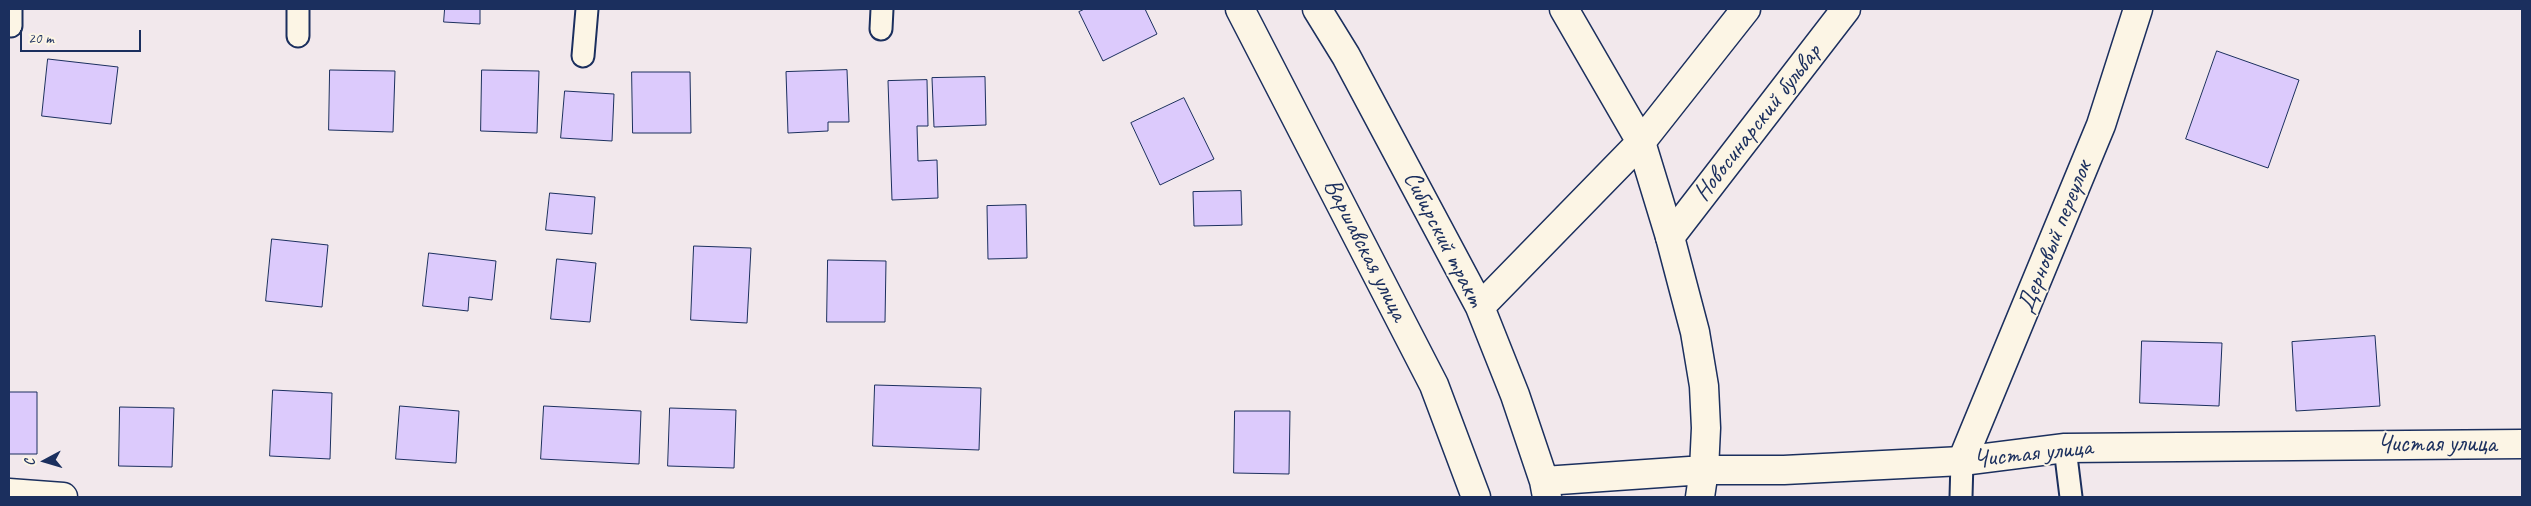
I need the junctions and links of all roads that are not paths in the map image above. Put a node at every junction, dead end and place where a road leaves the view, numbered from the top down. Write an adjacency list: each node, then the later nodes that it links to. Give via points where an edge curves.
1 (298, 9): 10 (lane)
2 (587, 9): 11 (lane)
3 (1240, 9): 23 (main road, Варшавская улица, via 1434,385)
4 (1317, 9): 12 (main road, Сибирский тракт)
5 (1333, 9): 12 (main road)
6 (1564, 9): 13 (main road)
7 (1746, 9): 13 (main road)
8 (1846, 9): 14 (main road, Новосинарский бульвар)
9 (2138, 9): 18 (main road, Дерновый переулок, via 2101,125)
10 (298, 36)
11 (583, 56)
12 (1346, 56): 15 (main road, Сибирский тракт)
13 (1641, 142): 14 (main road); 15 (main road)
14 (1670, 237): 19 (main road, via 1696,332 1704,386)
15 (1480, 307): 20 (main road, Сибирский тракт, via 1515,395)
16 (2522, 444): 17 (main road, Чистая улица)
17 (2066, 448): 18 (main road, Чистая улица); 26 (lane)
18 (1962, 462): 19 (main road, Чистая улица); 25 (lane)
19 (1704, 470): 20 (main road, Чистая улица); 24 (main road)
20 (1546, 489)
21 (9, 493): 22 (main road)
22 (63, 497)
23 (1476, 497)
24 (1700, 497)
25 (1961, 497)
26 (2071, 497)

